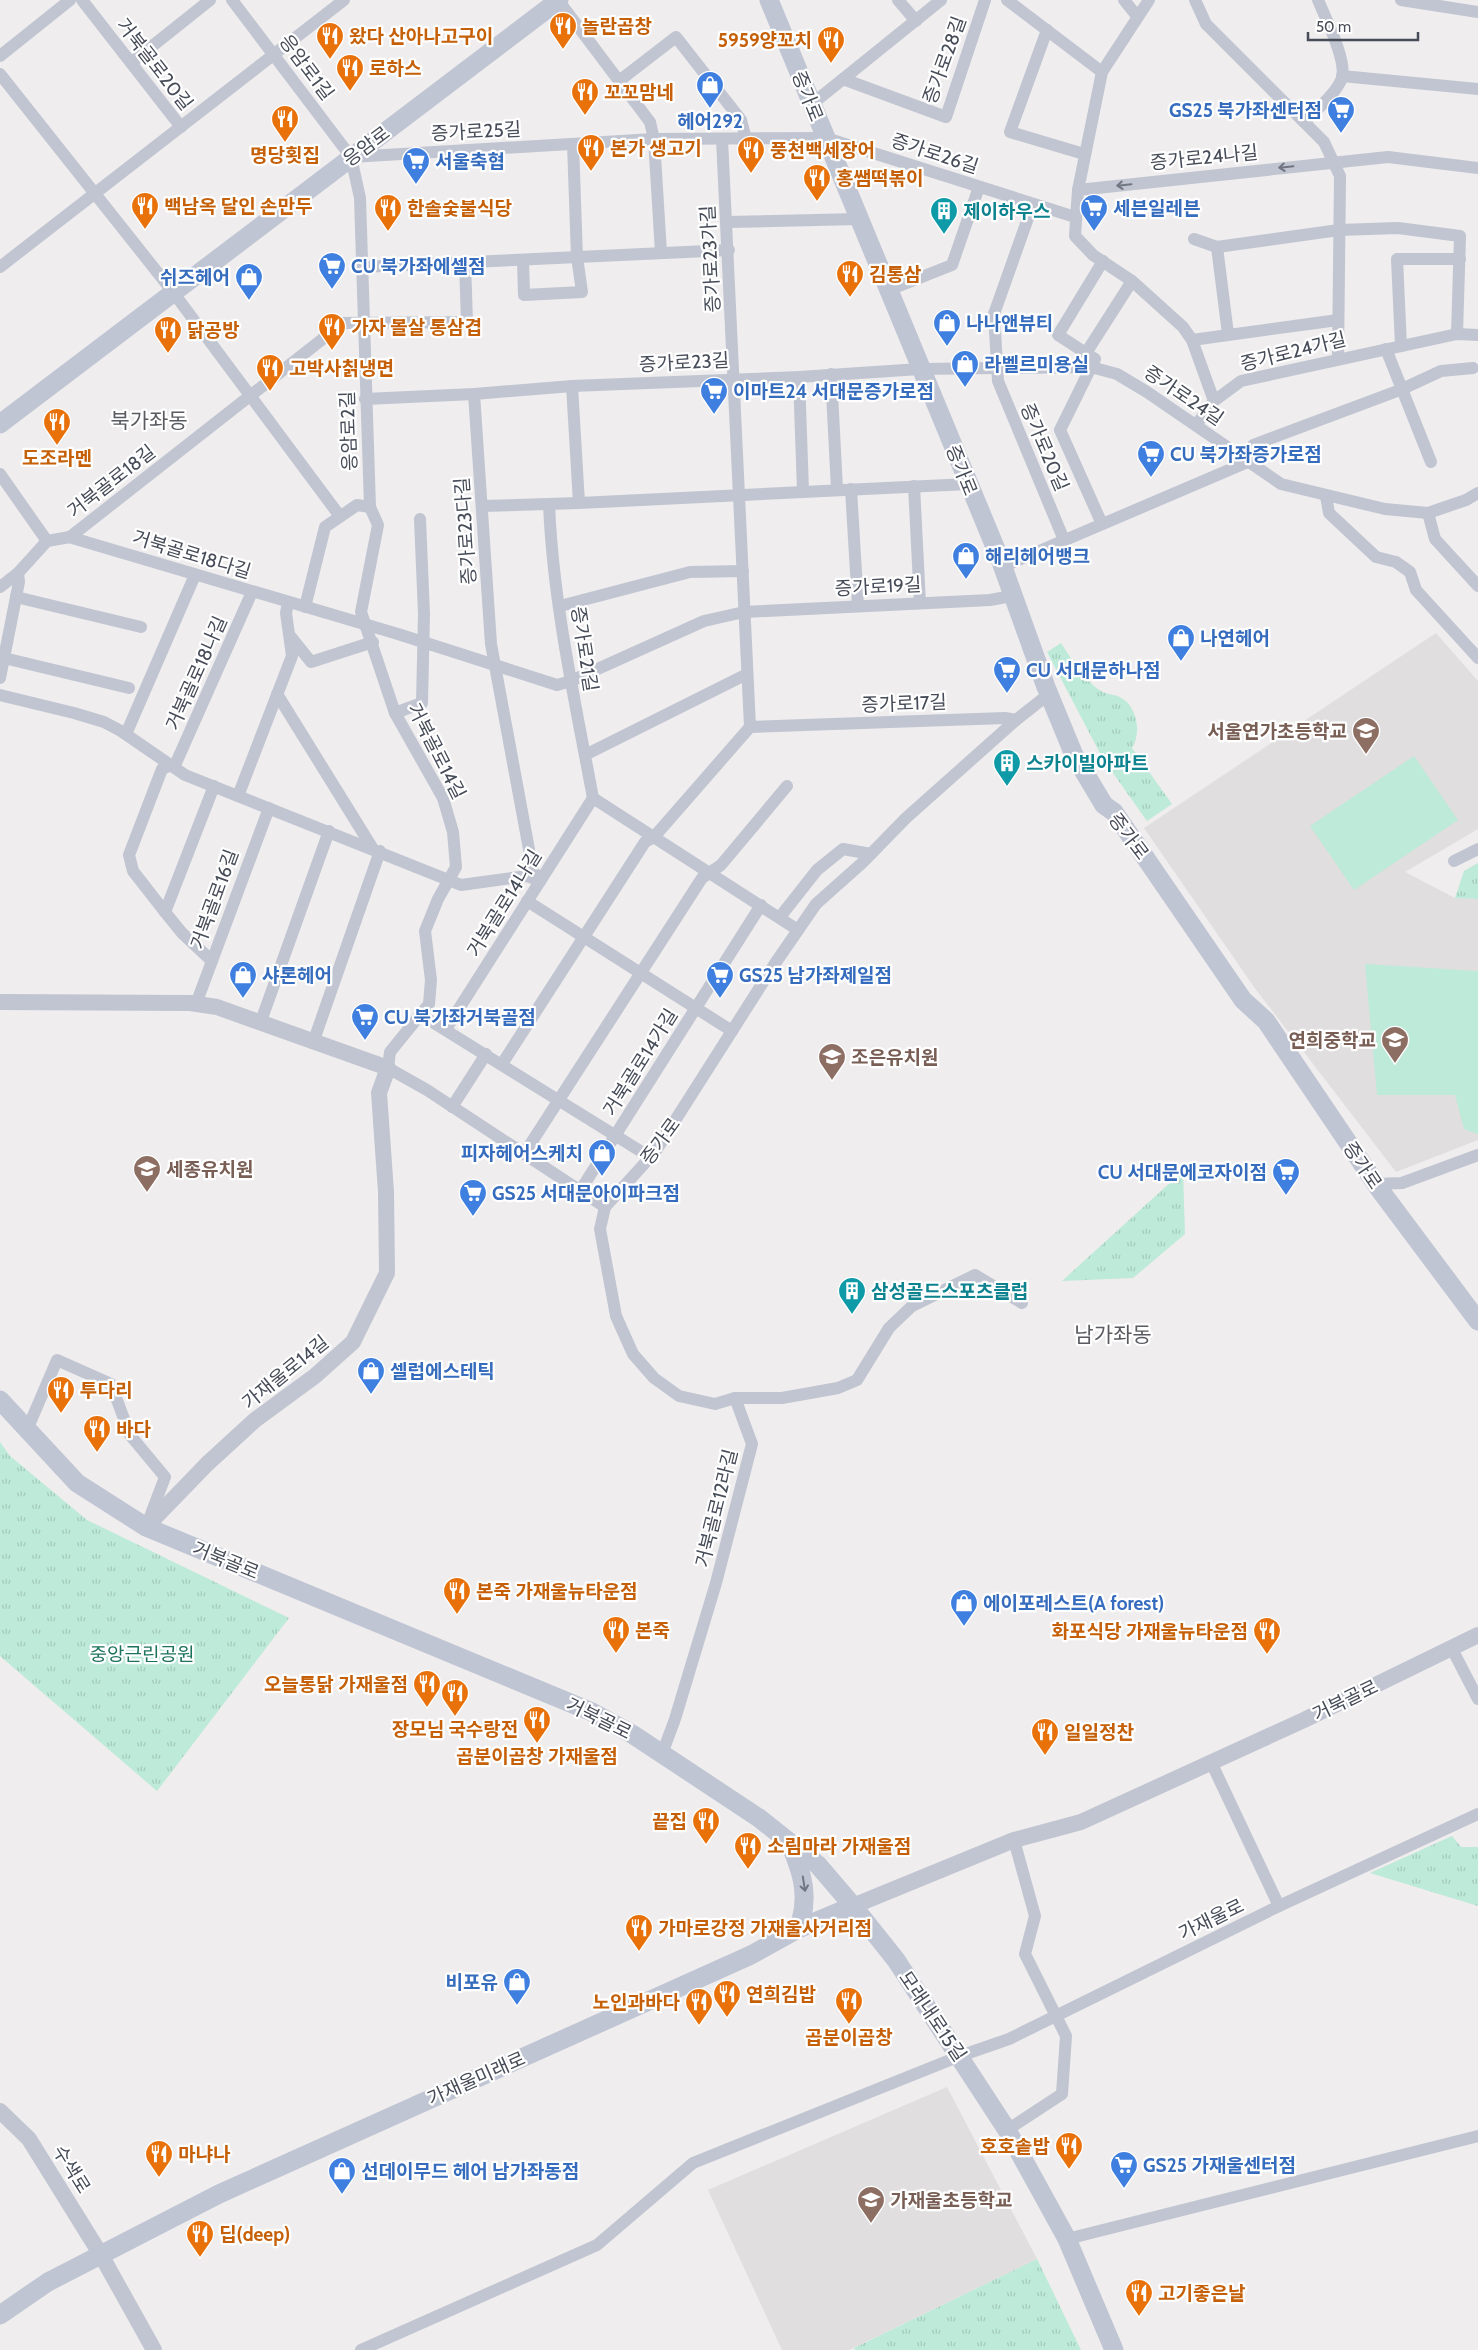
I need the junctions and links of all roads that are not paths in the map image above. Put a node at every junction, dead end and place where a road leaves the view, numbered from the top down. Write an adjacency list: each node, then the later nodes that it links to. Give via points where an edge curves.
1 (70, 0): 22 (street)
2 (82, 0): 23 (street, 거북골로20길)
3 (210, 0): 23 (street)
4 (232, 0): 21 (street, 응암로1길)
5 (344, 0): 21 (street, 거북골로20길)
6 (559, 0): 28 (street, 응암로); 39 (main road, 응암로)
7 (769, 0): 30 (main road, 증가로)
8 (898, 0): 19 (street)
9 (941, 0): 19 (street, 증가로28길)
10 (985, 0): 27 (street, 증가로28길, via 946,118)
11 (1007, 0): 20 (street)
12 (1124, 0): 18 (street)
13 (1149, 0): 18 (street)
14 (1195, 0): 31 (street, via 1206,24)
15 (1318, 0): 26 (street, via 1339,52)
16 (1401, 0): 17 (street)
17 (1478, 12)
18 (1137, 16): 24 (street)
19 (916, 21): 27 (street, 증가로28길)
20 (1047, 30): 24 (street); 38 (street, via 1010,132)
21 (274, 55): 32 (street, 거북골로20길); 39 (street, 응암로1길)
22 (0, 56)
23 (130, 63): 32 (street, 거북골로20길)
24 (1102, 72): 38 (street)
25 (0, 74): 44 (street)
26 (1342, 76): 29 (street); 31 (street)
27 (843, 79): 30 (street, 증가로28길)
28 (619, 81): 35 (street, 응암로, via 650,122); 36 (street, via 676,37 741,120)
29 (1478, 89)
30 (812, 104): 34 (main road, 증가로)
31 (1304, 122): 40 (street, via 1324,142)
32 (181, 127): 44 (street, 거북골로20길)
33 (722, 138): 35 (street, 증가로25길); 36 (street, 증가로25길); 48 (street, 증가로23가길)
34 (826, 138): 36 (street, 증가로25길); 42 (street, 증가로26길); 47 (main road, 증가로)
35 (654, 139): 37 (street, 증가로25길); 53 (street)
36 (746, 139)
37 (573, 144): 39 (street, 증가로25길); 54 (street)
38 (1084, 154): 43 (street)
39 (351, 157): 60 (street, 응암로2길, via 360,198); 63 (main road, 응암로)
40 (1334, 162): 41 (street, 증가로24나길, via 1388,157); 43 (street, 증가로24나길, one-way to 43); 49 (street, via 1340,176)
41 (1478, 168)
42 (979, 187): 45 (street, 증가로26길); 62 (street, via 952,265)
43 (1078, 190): 46 (street)
44 (94, 194): 56 (street, 거북골로20길); 63 (street)
45 (1033, 204): 46 (street, 증가로26길); 74 (street, via 994,314)
46 (1075, 217): 58 (street, via 1075,236)
47 (859, 219): 48 (street); 62 (main road, 증가로)
48 (727, 222): 52 (street, 증가로23가길)
49 (1339, 230): 51 (street); 55 (street, via 1398,228 1460,236); 64 (street)
50 (1194, 239): 51 (street)
51 (1217, 247): 66 (street)
52 (728, 250): 53 (street); 80 (street, 증가로23가길)
53 (661, 253): 54 (street)
54 (577, 257): 57 (street); 57 (street, via 582,292 524,295)
55 (1460, 259): 67 (street); 70 (street, via 1397,259)
56 (2, 260)
57 (523, 260): 59 (street)
58 (1103, 261): 61 (street); 72 (street, via 1058,335)
59 (465, 262): 60 (street); 65 (street, via 467,322)
60 (362, 267): 65 (street, 응암로2길)
61 (1132, 281): 69 (street); 72 (street)
62 (889, 290): 77 (main road, 증가로)
63 (173, 292): 84 (street); 87 (main road, 응암로)
64 (1338, 320): 66 (street); 73 (street)
65 (363, 325): 84 (street, 거북골로18길, via 343,323); 85 (street, 응암로2길)
66 (1228, 334): 69 (street)
67 (1457, 334): 68 (street, 증가로24가길); 70 (street, 증가로24가길)
68 (1478, 335)
69 (1192, 340): 86 (street)
70 (1401, 346): 71 (street, 증가로24가길)
71 (1386, 349): 73 (street, 증가로24가길); 82 (street)
72 (1086, 353): 75 (street, via 1095,359)
73 (1338, 359): 86 (street, 증가로24가길, via 1241,381)
74 (996, 367): 75 (street, 증가로24길); 77 (street, 증가로24길); 109 (street, 증가로20길, via 998,381)
75 (1090, 367): 88 (street, 증가로24길, via 1117,374); 107 (street, 증가로20길, via 1060,430)
76 (1473, 368): 82 (street, via 1441,372)
77 (920, 369): 78 (street, 증가로23길); 92 (main road, 증가로)
78 (831, 374): 79 (street, 증가로23길); 94 (street)
79 (799, 377): 80 (street, 증가로23길); 96 (street)
80 (734, 379): 81 (street, 증가로23길); 98 (street)
81 (572, 386): 83 (street, 증가로23길); 100 (street)
82 (1400, 390): 89 (street, via 1253,444); 90 (street)
83 (474, 394): 85 (street, 증가로23길); 102 (street, 증가로23다길)
84 (250, 396): 105 (street); 108 (street, 거북골로18길)
85 (365, 399): 103 (street, 응암로2길)
86 (1214, 400): 88 (street, 증가로24가길)
87 (0, 424)
88 (1196, 425): 89 (street, 증가로24길)
89 (1250, 461): 99 (street, via 1281,484); 107 (street)
90 (1431, 462)
91 (0, 474): 110 (street)
92 (968, 484): 93 (street); 111 (main road, 증가로)
93 (914, 486): 95 (street); 121 (street)
94 (838, 489): 95 (street); 96 (street)
95 (851, 489): 123 (street)
96 (803, 491): 98 (street)
97 (1478, 493): 104 (street)
98 (739, 494): 100 (street); 112 (street)
99 (1326, 496): 104 (street, via 1385,509); 132 (street, via 1329,513 1376,557 1396,562 1410,572 1416,590)
100 (578, 503): 101 (street)
101 (549, 504): 102 (street); 122 (street, 증가로21길, via 550,547)
102 (482, 506): 133 (street, 증가로23다길)
103 (370, 507): 105 (street, via 357,505); 126 (street, 거북골로14길, via 378,525 361,612)
104 (1428, 513): 115 (street, via 1435,539)
105 (339, 516): 124 (street, via 325,527)
106 (420, 519): 130 (street, via 424,614)
107 (1102, 524): 109 (street)
108 (69, 537): 110 (street, 거북골로18길); 114 (street, 거북골로18다길)
109 (1064, 540): 111 (street)
110 (47, 541): 113 (street)
111 (1002, 567): 118 (main road, 증가로)
112 (742, 571): 122 (street, via 690,572); 125 (street)
113 (18, 573): 116 (street); 119 (street)
114 (195, 575): 117 (street, 거북골로18다길); 144 (street, 거북골로18나길)
115 (1478, 586)
116 (0, 587)
117 (252, 592): 120 (street, 거북골로18다길); 146 (street, 거북골로18나길, via 176,764)
118 (1012, 596): 121 (street, 증가로19길); 139 (main road, 증가로)
119 (16, 597): 127 (street); 131 (street)
120 (288, 602): 124 (street, 거북골로18다길); 128 (street)
121 (920, 603): 123 (street, 증가로19길)
122 (560, 606): 136 (street, 증가로21길)
123 (858, 606): 125 (street, 증가로19길)
124 (305, 607): 126 (street, 거북골로18다길)
125 (744, 612): 134 (street); 136 (street, via 704,621)
126 (367, 626): 129 (street, 거북골로14길); 130 (street, 거북골로18다길)
127 (141, 627)
128 (289, 635): 129 (street, via 310,662); 138 (street, via 292,656)
129 (373, 642): 141 (street, 거북골로14길)
130 (421, 642): 133 (street); 141 (street, via 422,703)
131 (4, 658): 135 (street); 137 (street)
132 (1478, 658)
133 (495, 666): 136 (street, via 557,685); 160 (street, 증가로23다길, via 532,871)
134 (747, 674): 143 (street); 145 (street)
135 (0, 678)
136 (571, 681): 145 (street, 증가로21길)
137 (129, 688)
138 (278, 694): 149 (street); 155 (street)
139 (1049, 694): 142 (street); 186 (main road, 증가로, via 1074,755 1104,806 1114,812 1243,1000 1266,1021)
140 (0, 695): 144 (street, via 104,722)
141 (395, 714): 159 (street, 거북골로14길, via 443,798 453,832 456,867)
142 (1016, 720): 143 (street, 증가로17길); 156 (street, 증가로)
143 (750, 727): 153 (street)
144 (126, 734): 146 (street)
145 (585, 755): 150 (street, 증가로21길)
146 (171, 765): 147 (street, via 185,775); 163 (street, 거북골로18나길, via 162,769 129,855 133,871)
147 (214, 786): 149 (street); 163 (street)
148 (787, 786): 158 (street, via 721,865)
149 (238, 796): 151 (street)
150 (593, 798): 153 (street); 160 (street, 거북골로14나길)
151 (269, 808): 152 (street); 167 (street, 거북골로16길)
152 (329, 831): 155 (street); 173 (street)
153 (654, 837): 158 (street); 166 (street, via 645,842)
154 (1478, 849): 157 (street)
155 (376, 850): 159 (street); 176 (street)
156 (871, 854): 164 (street, via 843,849 817,870); 165 (street, 증가로, via 816,904)
157 (1454, 861)
158 (710, 873): 162 (street); 168 (street, via 702,878)
159 (450, 881): 160 (street, via 461,885 527,876); 172 (street, 거북골로14길, via 438,899 425,931 431,980 429,1004)
160 (540, 881): 161 (street, 거북골로14나길)
161 (527, 901): 166 (street); 174 (street, 거북골로14나길)
162 (761, 906): 164 (street); 171 (street, 거북골로14가길)
163 (165, 912): 167 (street, 거북골로18나길)
164 (780, 918): 165 (street)
165 (798, 930): 175 (street, 증가로)
166 (584, 936): 168 (street); 178 (street)
167 (212, 961): 170 (street, 거북골로16길)
168 (641, 972): 171 (street); 180 (street)
169 (0, 1002): 170 (street)
170 (196, 1004): 173 (street, via 227,1009)
171 (697, 1008): 175 (street); 182 (street, 거북골로14가길)
172 (421, 1015): 174 (street, 거북골로14가길); 179 (street, 거북골로14길, via 390,1052)
173 (261, 1021): 176 (street)
174 (446, 1029): 177 (street, 거북골로14가길)
175 (732, 1031): 185 (street, 증가로)
176 (314, 1040): 179 (street)
177 (486, 1054): 178 (street, 거북골로14가길); 181 (street)
178 (502, 1064): 180 (street, 거북골로14가길)
179 (388, 1068): 181 (street); 194 (street, 가재울로14길, via 379,1093 386,1192 387,1273 353,1342 315,1376 255,1420)
180 (560, 1101): 182 (street, 거북골로14가길); 183 (street)
181 (452, 1107): 183 (street)
182 (616, 1136): 185 (street, 거북골로14가길); 187 (street, 거북골로14가길)
183 (524, 1154): 187 (street)
184 (1478, 1155): 186 (street, via 1402,1183)
185 (650, 1157): 188 (street, 증가로)
186 (1376, 1184): 190 (main road, 증가로)
187 (580, 1191): 188 (street)
188 (605, 1208): 191 (street, via 600,1229 616,1316 632,1354 654,1378 679,1396 715,1404)
189 (1022, 1303): 191 (street, via 974,1276 912,1306 889,1328 857,1380 838,1388 782,1398)
190 (1478, 1322)
191 (735, 1398): 198 (street, 거북골로12라길, via 752,1444 716,1583)
192 (0, 1400): 193 (main road, 거북골로)
193 (27, 1430): 194 (main road, 거북골로, via 77,1483); 194 (street, via 57,1360 111,1384 130,1435 165,1477)
194 (146, 1527): 198 (main road, 거북골로, via 592,1712)
195 (1478, 1635): 196 (street, 거북골로)
196 (1451, 1647): 197 (street); 199 (street, 거북골로)
197 (1478, 1700)
198 (662, 1754): 202 (main road, 거북골로, via 738,1803)
199 (1211, 1762): 201 (street, 거북골로, via 1082,1822); 204 (street)
200 (1478, 1814): 204 (street, 가재울로)
201 (1014, 1840): 203 (street, 거북골로); 206 (street, via 1035,1916 1025,1954)
202 (789, 1841): 203 (main road, 거북골로, via 818,1866); 205 (main road, one-way to 205, via 804,1880 806,1902)
203 (853, 1906): 205 (main road, 가재울미래로); 207 (main road, 모래내로15길, via 896,1960)
204 (1279, 1906): 206 (street, 가재울로)
205 (798, 1929): 212 (main road, 가재울미래로, via 742,1959 219,2194)
206 (1057, 2014): 207 (street, 가재울로, via 1009,2039); 209 (street, via 1066,2036 1062,2094)
207 (960, 2056): 209 (main road, 모래내로15길); 215 (street, 가재울로, via 693,2163 597,2245)
208 (0, 2111): 212 (street, 수색로, via 29,2139)
209 (1007, 2130): 211 (main road, 모래내로15길)
210 (1478, 2136): 211 (street)
211 (1067, 2239): 216 (main road, 모래내로15길)
212 (101, 2255): 213 (main road, 가재울미래로, via 48,2282); 214 (street)
213 (0, 2314)
214 (154, 2350)
215 (361, 2350)
216 (1114, 2350)

